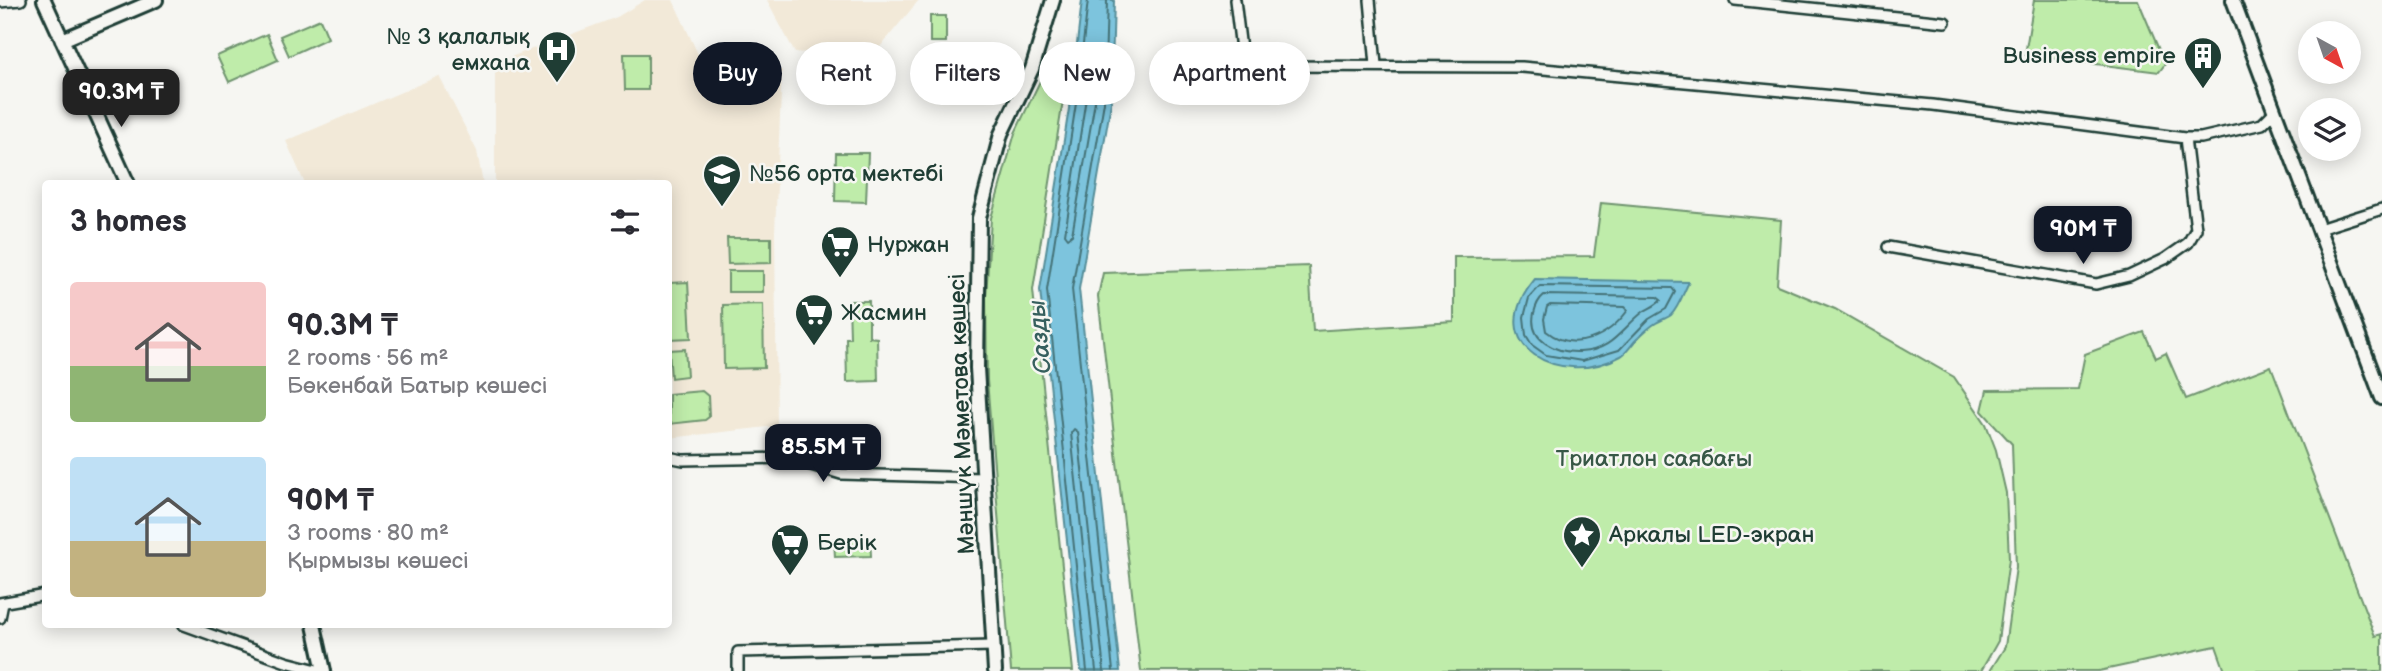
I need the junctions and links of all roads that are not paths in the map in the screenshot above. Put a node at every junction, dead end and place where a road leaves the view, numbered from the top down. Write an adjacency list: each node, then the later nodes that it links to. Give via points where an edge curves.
1 (21, 0): 9 (street)
2 (44, 0): 11 (street)
3 (156, 0): 11 (street)
4 (1053, 0): 21 (street, Мәншүк Мәметова көшесі, via 1032,69 1001,134 979,218 977,368)
5 (1235, 0): 12 (street, via 1243,65)
6 (1370, 0): 12 (street)
7 (1735, 0): 10 (street)
8 (2233, 0): 13 (street)
9 (0, 2)
10 (1945, 22)
11 (62, 40): 15 (street)
12 (1376, 65): 14 (street, via 1522,67 1773,89)
13 (2276, 111): 14 (street, via 2262,124); 17 (street)
14 (2185, 138): 18 (street, via 2196,229 2188,243 2129,276 2096,284)
15 (126, 180)
16 (2382, 209): 17 (street)
17 (2319, 229): 19 (street)
18 (1888, 247)
19 (2382, 398)
20 (672, 458): 21 (street, via 788,458 841,474)
21 (983, 478): 27 (street, Мәншүк Мәметова көшесі)
22 (42, 596): 23 (street)
23 (1, 603): 24 (street)
24 (0, 618)
25 (192, 628): 28 (street)
26 (315, 628): 28 (street)
27 (993, 646): 29 (street, via 738,652); 30 (street, Мәншүк Мәметова көшесі)
28 (323, 671)
29 (738, 671)
30 (995, 671)

